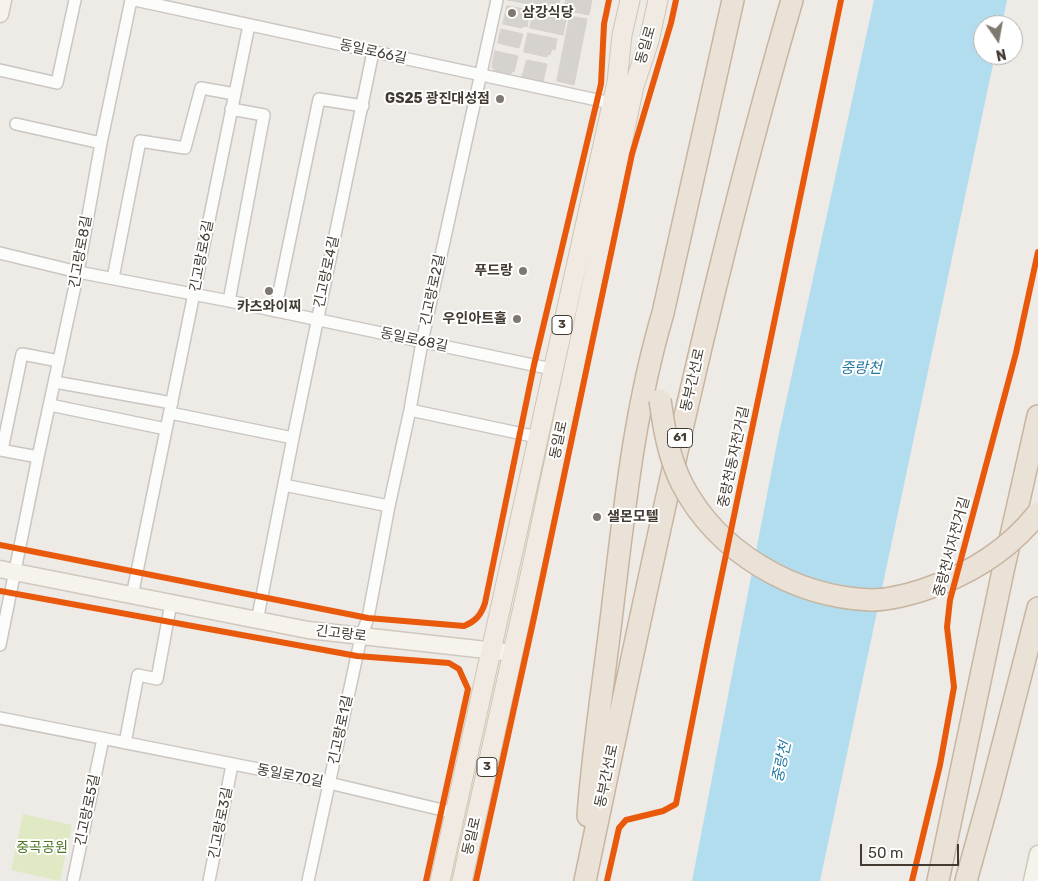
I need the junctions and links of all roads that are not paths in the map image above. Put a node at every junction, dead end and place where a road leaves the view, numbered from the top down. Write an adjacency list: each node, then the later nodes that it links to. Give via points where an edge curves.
1 (3, 0): 10 (main road)
2 (75, 0): 13 (street, via 57,83)
3 (131, 0): 20 (street, 긴고랑로8길)
4 (136, 0): 11 (street, 동일로66길)
5 (497, 0): 14 (street, 긴고랑로2길)
6 (630, 0): 16 (main road, 동일로 / 3)
7 (658, 0): 47 (main road, 동일로 / 3, via 634,86)
8 (733, 0): 27 (highway)
9 (792, 0): 68 (highway, 동부간선로 / 61, via 716,282)
10 (0, 14)
11 (249, 25): 12 (street, 동일로66길); 15 (street, 긴고랑로6길)
12 (373, 52): 14 (street, 동일로66길); 17 (street, 긴고랑로4길)
13 (0, 70)
14 (481, 75): 16 (street, 동일로66길); 29 (street, 긴고랑로2길)
15 (235, 94): 18 (street, 긴고랑로6길); 23 (street, via 201,88 185,148 140,140)
16 (611, 103): 31 (main road, 동일로 / 3)
17 (363, 106): 26 (street, via 318,100); 28 (street, 긴고랑로4길)
18 (230, 110): 24 (street, 긴고랑로6길); 25 (street, via 264,115)
19 (16, 124): 20 (street)
20 (101, 143): 22 (street, 긴고랑로8길)
21 (0, 253): 22 (street, 동일로68길)
22 (78, 272): 23 (street, 동일로68길); 30 (street, 긴고랑로8길)
23 (113, 278): 24 (street, 동일로68길)
24 (195, 294): 25 (street, 동일로68길); 34 (street, 긴고랑로6길)
25 (229, 301): 26 (street, 동일로68길)
26 (275, 311): 28 (street, 동일로68길)
27 (662, 313): 44 (highway, bridge, via 660,400 664,431 675,468 704,518 732,546 769,571 828,594 873,600 895,597 954,579 988,560); 68 (highway, via 650,357 630,464 591,773)
28 (317, 320): 29 (street, 동일로68길); 39 (street, 긴고랑로4길)
29 (422, 342): 31 (street, 동일로68길); 35 (street, 긴고랑로2길)
30 (59, 361): 32 (street, 긴고랑로8길); 40 (street, via 22,354)
31 (552, 369): 38 (main road, 동일로 / 3)
32 (55, 382): 33 (street, 긴고랑로8길); 34 (street)
33 (50, 405): 37 (street); 41 (street, 긴고랑로8길)
34 (171, 408): 37 (street, 긴고랑로6길); 39 (street)
35 (410, 410): 38 (street, 동일로); 43 (street, 긴고랑로2길)
36 (1038, 416): 69 (highway)
37 (166, 429): 48 (street, 긴고랑로6길)
38 (537, 437): 45 (main road, 동일로 / 3)
39 (293, 438): 42 (street, 긴고랑로4길)
40 (1, 450): 41 (street)
41 (38, 457): 46 (street, 긴고랑로8길)
42 (284, 485): 43 (street); 51 (street, 긴고랑로4길)
43 (389, 506): 52 (street, 긴고랑로2길)
44 (1038, 513)
45 (514, 539): 47 (main road, via 520,561 517,580 524,581); 54 (main road, 동일로 / 3)
46 (7, 571): 48 (main road, 긴고랑로); 53 (street, 긴고랑로8길)
47 (530, 576): 55 (main road, 동일로 / 3)
48 (132, 596): 49 (main road, 긴고랑로)
49 (171, 603): 51 (main road, 긴고랑로); 58 (street, via 157,679 138,675)
50 (1038, 608): 70 (highway)
51 (257, 621): 52 (main road, 긴고랑로)
52 (362, 637): 54 (main road, 긴고랑로); 60 (street, 긴고랑로1길)
53 (0, 645)
54 (491, 650): 55 (main road, 긴고랑로); 61 (main road, 동일로 / 3)
55 (513, 654): 67 (main road, 동일로 / 3)
56 (0, 718): 57 (street, 동일로70길)
57 (103, 739): 58 (street, 동일로70길); 63 (street, 긴고랑로5길)
58 (125, 743): 59 (street, 동일로70길)
59 (232, 765): 60 (street, 동일로70길); 64 (street, 긴고랑로3길)
60 (329, 783): 61 (street, 동일로70길); 65 (street, 긴고랑로1길)
61 (455, 813): 66 (main road, 동일로 / 3)
62 (1038, 854): 71 (main road)
63 (73, 881)
64 (209, 881)
65 (308, 881)
66 (440, 881)
67 (462, 881)
68 (584, 881)
69 (938, 881)
70 (966, 881)
71 (1032, 881)

